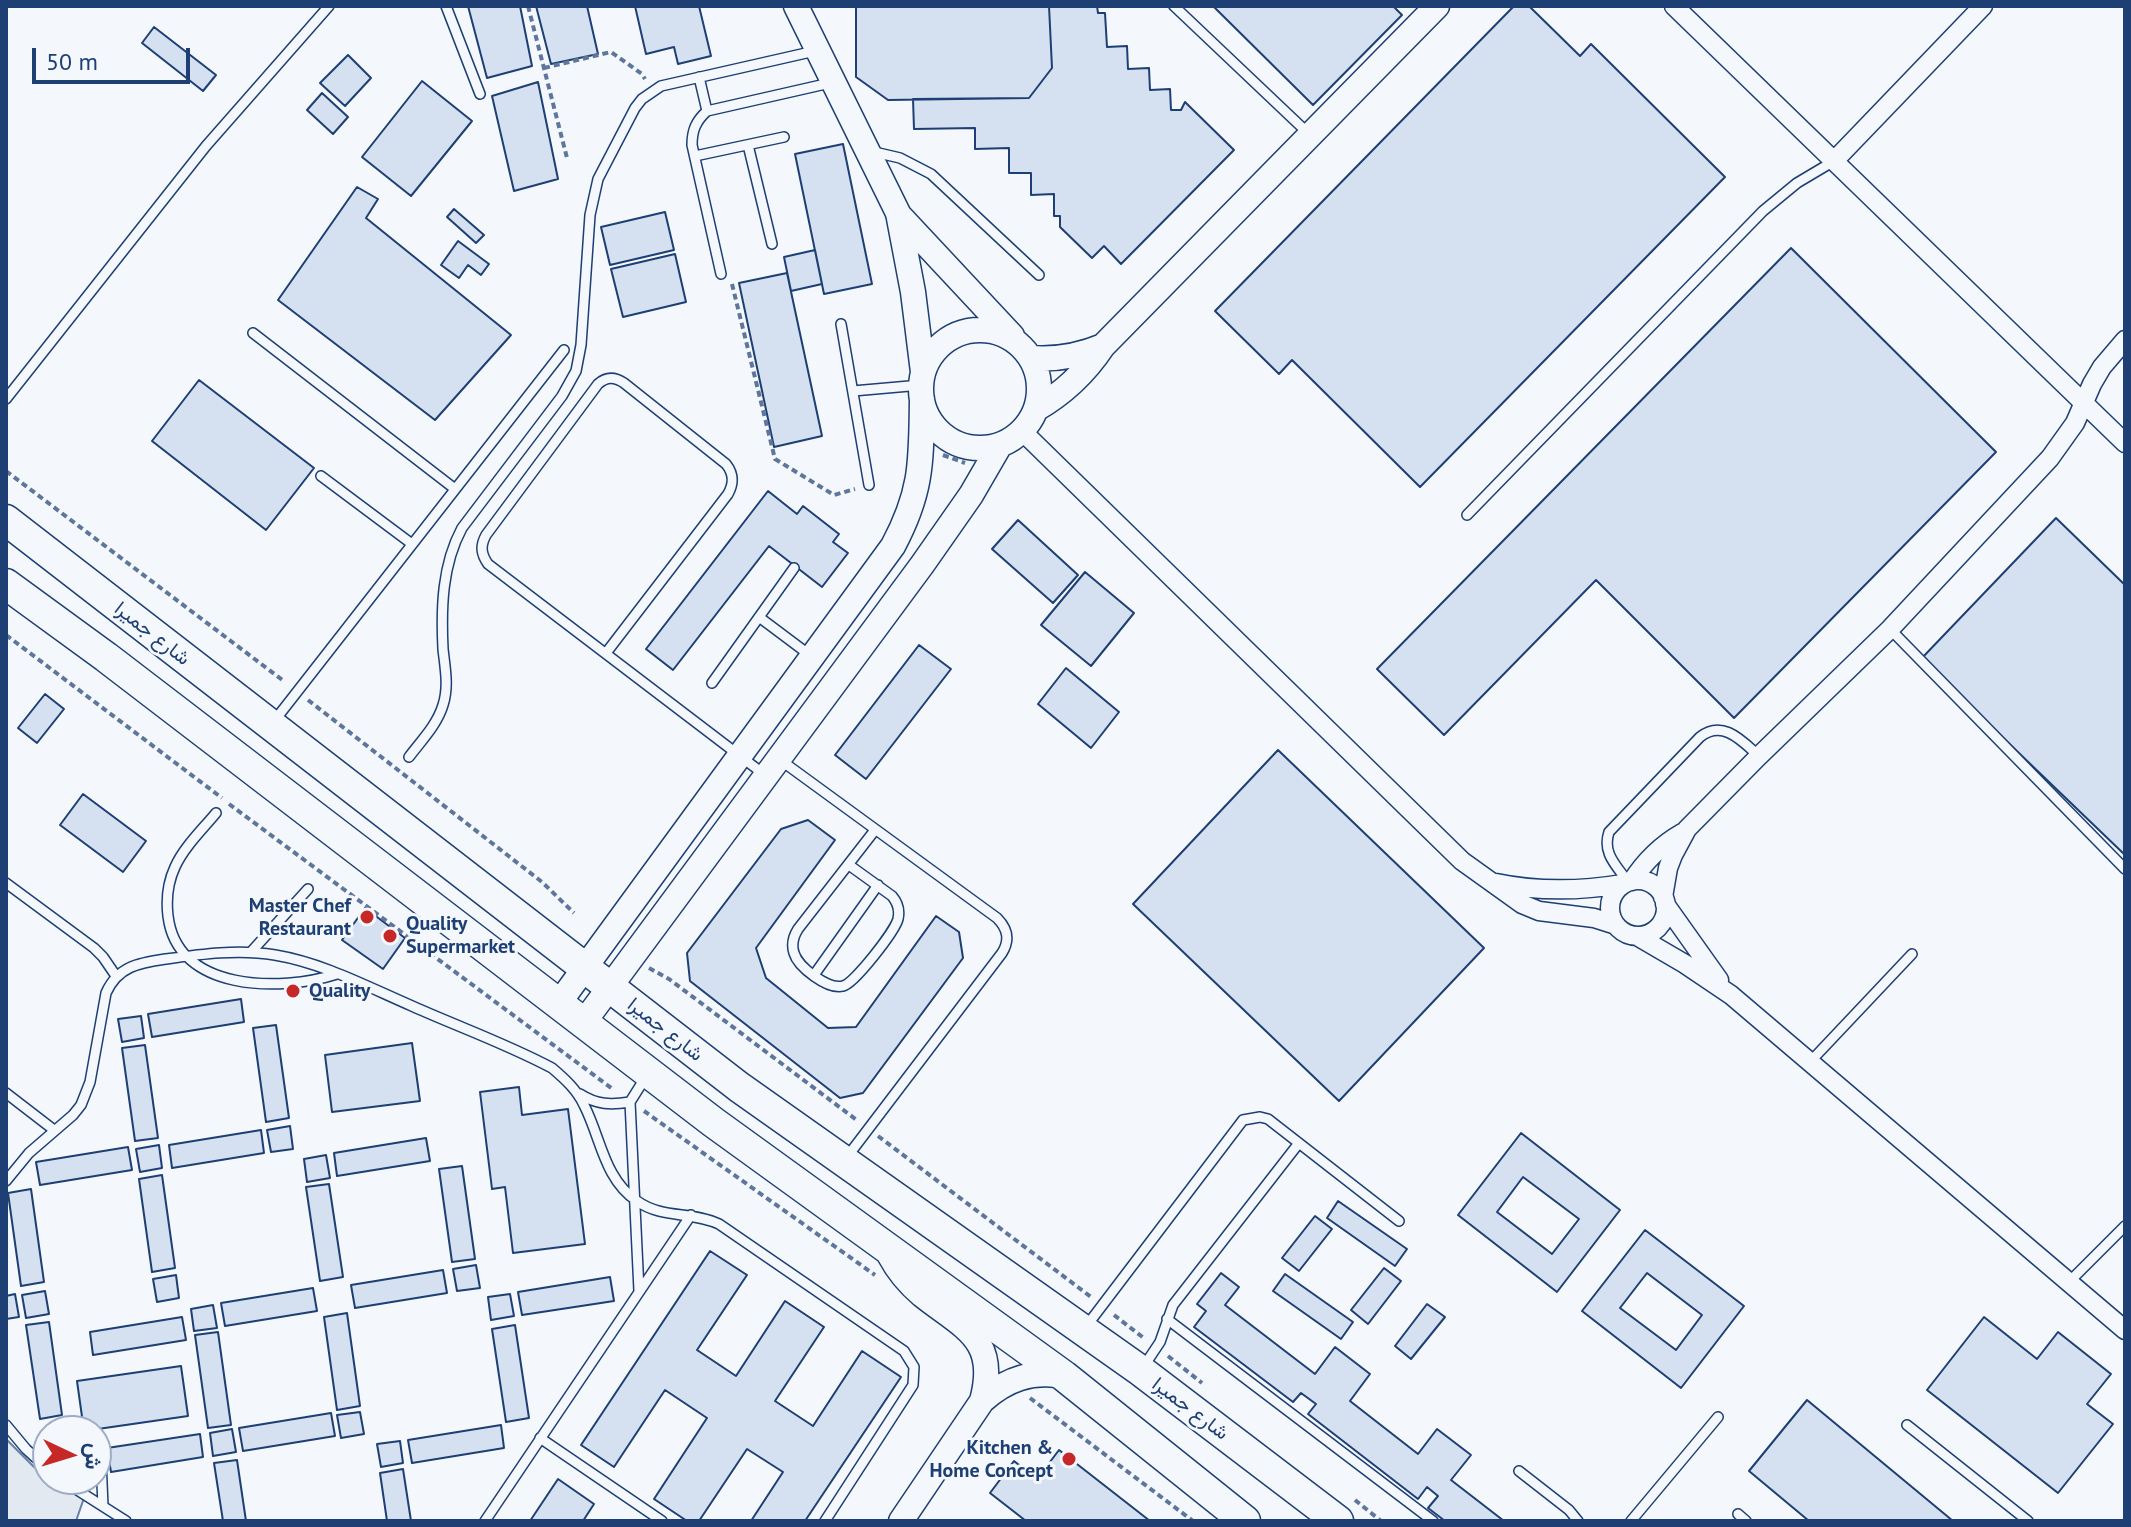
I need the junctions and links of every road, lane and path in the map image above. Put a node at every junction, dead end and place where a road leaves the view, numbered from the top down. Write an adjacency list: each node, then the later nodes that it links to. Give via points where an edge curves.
1 (329, 6): 35 (lane, via 206,146)
2 (446, 6): 14 (lane)
3 (528, 6): 10 (path)
4 (796, 6): 9 (street)
5 (1174, 6): 16 (lane)
6 (1437, 6): 16 (street)
7 (1674, 6): 22 (street)
8 (1975, 9): 22 (street)
9 (818, 50): 11 (lane); 12 (street)
10 (544, 68): 13 (path, via 611,52 642,74); 21 (path)
11 (699, 77): 13 (lane); 15 (lane)
12 (834, 82): 15 (lane); 19 (street)
13 (651, 92): 60 (lane, via 635,108 593,197 576,371 462,528 450,554 444,582 445,697 437,720)
14 (480, 94)
15 (707, 111): 20 (lane, via 692,135)
16 (1310, 135): 30 (street)
17 (784, 137): 18 (lane)
18 (748, 145): 20 (lane); 24 (lane)
19 (867, 150): 23 (street); 26 (lane, via 900,158 931,174)
20 (695, 156): 25 (lane)
21 (567, 158)
22 (1834, 161): 36 (street); 46 (lane, via 1763,211)
23 (898, 213): 32 (street); 33 (street)
24 (772, 244)
25 (721, 274): 44 (path, via 730,274 775,459 834,495)
26 (1039, 275)
27 (841, 324): 34 (lane)
28 (253, 333): 45 (lane)
29 (2125, 340): 36 (street, via 2102,367)
30 (1103, 346): 32 (street, via 1068,358); 37 (street, via 1067,388)
31 (564, 350): 45 (lane)
32 (1025, 351): 33 (street, via 1002,333 963,332 932,354); 37 (street, via 1038,374)
33 (922, 385): 34 (lane); 40 (street, via 927,415 950,441 984,449); 41 (street)
34 (853, 391): 44 (lane)
35 (6, 399)
36 (2084, 403): 39 (street); 52 (street, via 2050,458)
37 (1036, 409): 38 (street)
38 (1022, 431): 40 (street); 69 (street, via 1447,849)
39 (2125, 443)
40 (1000, 445): 42 (street)
41 (921, 450): 42 (path); 55 (street, via 918,486 906,522)
42 (986, 470): 61 (street)
43 (321, 476): 48 (lane)
44 (869, 485)
45 (455, 489): 48 (lane)
46 (1467, 515)
47 (6, 520): 57 (main road, شارع جميرا)
48 (412, 544): 57 (lane)
49 (794, 568): 51 (lane)
50 (6, 584): 85 (main road)
51 (759, 617): 55 (lane); 56 (lane)
52 (1890, 629): 59 (street); 66 (lane)
53 (6, 635): 91 (path)
54 (606, 653): 54 (lane, via 733,481 726,464 620,380 608,378 598,384 486,535 482,550 488,564); 58 (lane)
55 (812, 657): 58 (street)
56 (712, 683)
57 (270, 726): 79 (main road, شارع جميرا)
58 (740, 756): 61 (lane); 79 (street)
59 (1759, 756): 63 (street); 67 (lane, via 1727,731 1700,737 1609,832 1607,850)
60 (409, 757)
61 (773, 768): 64 (lane); 78 (street)
62 (216, 813): 77 (lane, via 183,852 169,886 169,923)
63 (1687, 829): 67 (street, via 1656,851); 72 (street, via 1673,855)
64 (875, 830): 65 (lane); 92 (lane, via 997,918 1007,939 1002,953)
65 (849, 865): 70 (lane); 81 (lane, via 792,942 799,963)
66 (2125, 869)
67 (1628, 882): 69 (street, via 1558,891); 72 (street, via 1650,883); 73 (street, via 1611,898)
68 (6, 883): 82 (lane, via 94,948)
69 (1493, 883): 73 (street, via 1539,911)
70 (878, 885): 81 (lane); 81 (lane, via 896,901 893,929 846,985 833,987)
71 (308, 889): 75 (lane)
72 (1664, 901): 74 (street, via 1665,914 1655,930); 84 (street)
73 (1616, 925): 74 (street)
74 (1637, 936): 84 (street)
75 (251, 952): 77 (lane); 80 (lane, via 296,959)
76 (1912, 954): 87 (lane)
77 (185, 957): 80 (lane, via 220,975 259,984 299,984); 82 (lane, via 132,965)
78 (631, 959): 83 (street); 92 (path, via 669,979)
79 (585, 968): 83 (main road, شارع جميرا); 85 (street)
80 (337, 974): 89 (lane, via 536,1060)
81 (814, 975)
82 (116, 976): 93 (lane, via 106,993 86,1094 73,1115)
83 (610, 988): 86 (street); 95 (main road, شارع جميرا)
84 (1731, 995): 87 (street)
85 (559, 1003): 86 (main road)
86 (584, 1022): 88 (main road)
87 (1810, 1062): 103 (street)
88 (649, 1073): 91 (lane); 101 (main road)
89 (577, 1092): 91 (lane, via 603,1104); 97 (lane, via 610,1169)
90 (6, 1093): 93 (lane)
91 (630, 1102): 97 (lane); 102 (path)
92 (869, 1129): 95 (lane); 105 (path)
93 (54, 1130): 96 (lane)
94 (1299, 1143): 99 (lane); 105 (lane, via 1268,1119 1243,1120); 106 (lane)
95 (844, 1162): 108 (main road, شارع جميرا)
96 (6, 1181)
97 (635, 1201): 98 (lane, via 662,1213); 104 (lane)
98 (691, 1215): 104 (lane); 125 (lane, via 732,1232 911,1359 915,1376 909,1394)
99 (1399, 1221)
100 (2125, 1226): 103 (lane)
101 (885, 1246): 110 (main road); 112 (street, via 910,1284 978,1342 987,1371)
102 (876, 1277)
103 (2069, 1282): 107 (street)
104 (639, 1291): 116 (lane)
105 (1102, 1305): 108 (lane); 109 (path)
106 (1167, 1319): 109 (lane); 130 (lane)
107 (2125, 1330)
108 (1083, 1331): 109 (main road, شارع جميرا)
109 (1149, 1360): 129 (main road, شارع جميرا)
110 (1064, 1376): 111 (street, via 1037,1373); 128 (main road)
111 (1010, 1380): 112 (street); 127 (path)
112 (982, 1401): 126 (street)
113 (1718, 1417): 132 (lane)
114 (6, 1425): 117 (lane)
115 (1907, 1425): 133 (lane)
116 (540, 1438): 123 (lane); 124 (lane)
117 (32, 1454)
118 (1519, 1471): 131 (lane)
119 (85, 1495): 121 (lane)
120 (103, 1495): 121 (lane)
121 (103, 1506): 122 (lane)
122 (126, 1521)
123 (485, 1521)
124 (662, 1521)
125 (825, 1521)
126 (901, 1521)
127 (1193, 1521)
128 (1245, 1521)
129 (1338, 1521)
130 (1433, 1521)
131 (1578, 1521)
132 (1631, 1521)
133 (2028, 1521)

